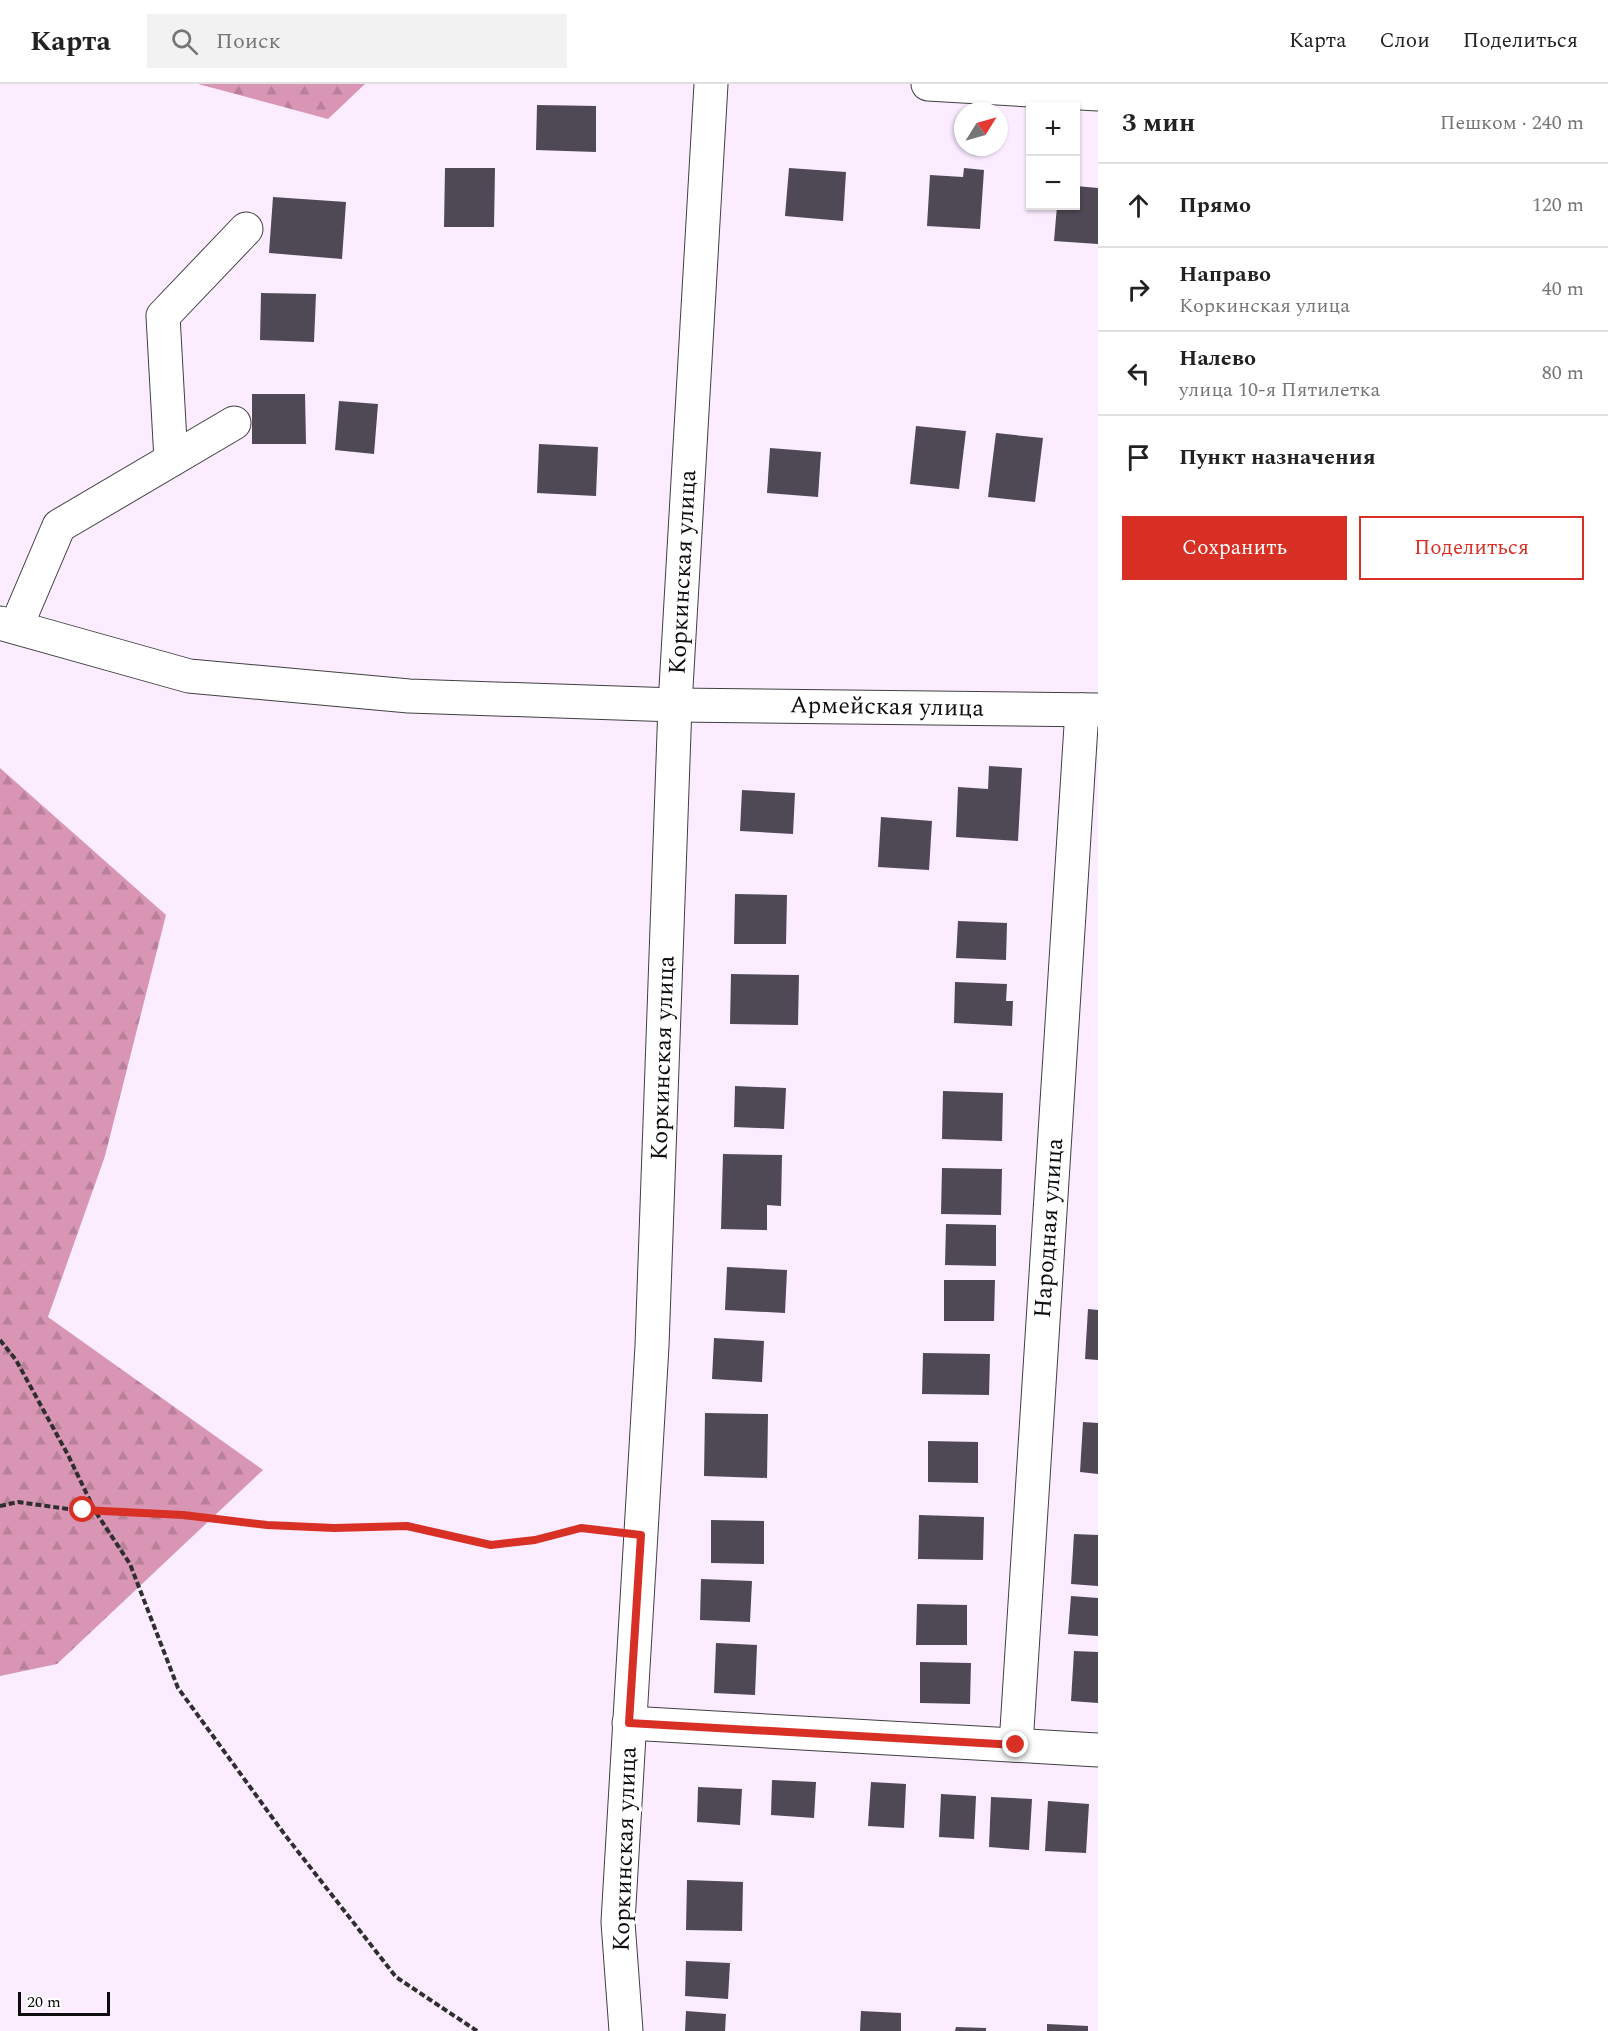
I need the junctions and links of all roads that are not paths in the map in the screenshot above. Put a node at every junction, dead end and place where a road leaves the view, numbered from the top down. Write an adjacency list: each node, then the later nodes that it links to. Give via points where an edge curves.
1 (711, 84): 8 (street, Коркинская улица)
2 (928, 84): 3 (street)
3 (1098, 94)
4 (246, 229): 6 (street, via 163,316)
5 (234, 423): 6 (street)
6 (171, 460): 7 (street, via 59,526)
7 (8, 625): 8 (street, Армейская улица, via 189,676 408,696)
8 (675, 705): 9 (street, Армейская улица); 10 (street, Коркинская улица, via 652,1346)
9 (1090, 710): 11 (street, Народная улица)
10 (629, 1723): 11 (street); 13 (street, Коркинская улица, via 618,1922)
11 (1016, 1745): 12 (street)
12 (1098, 1750)
13 (626, 2031)

